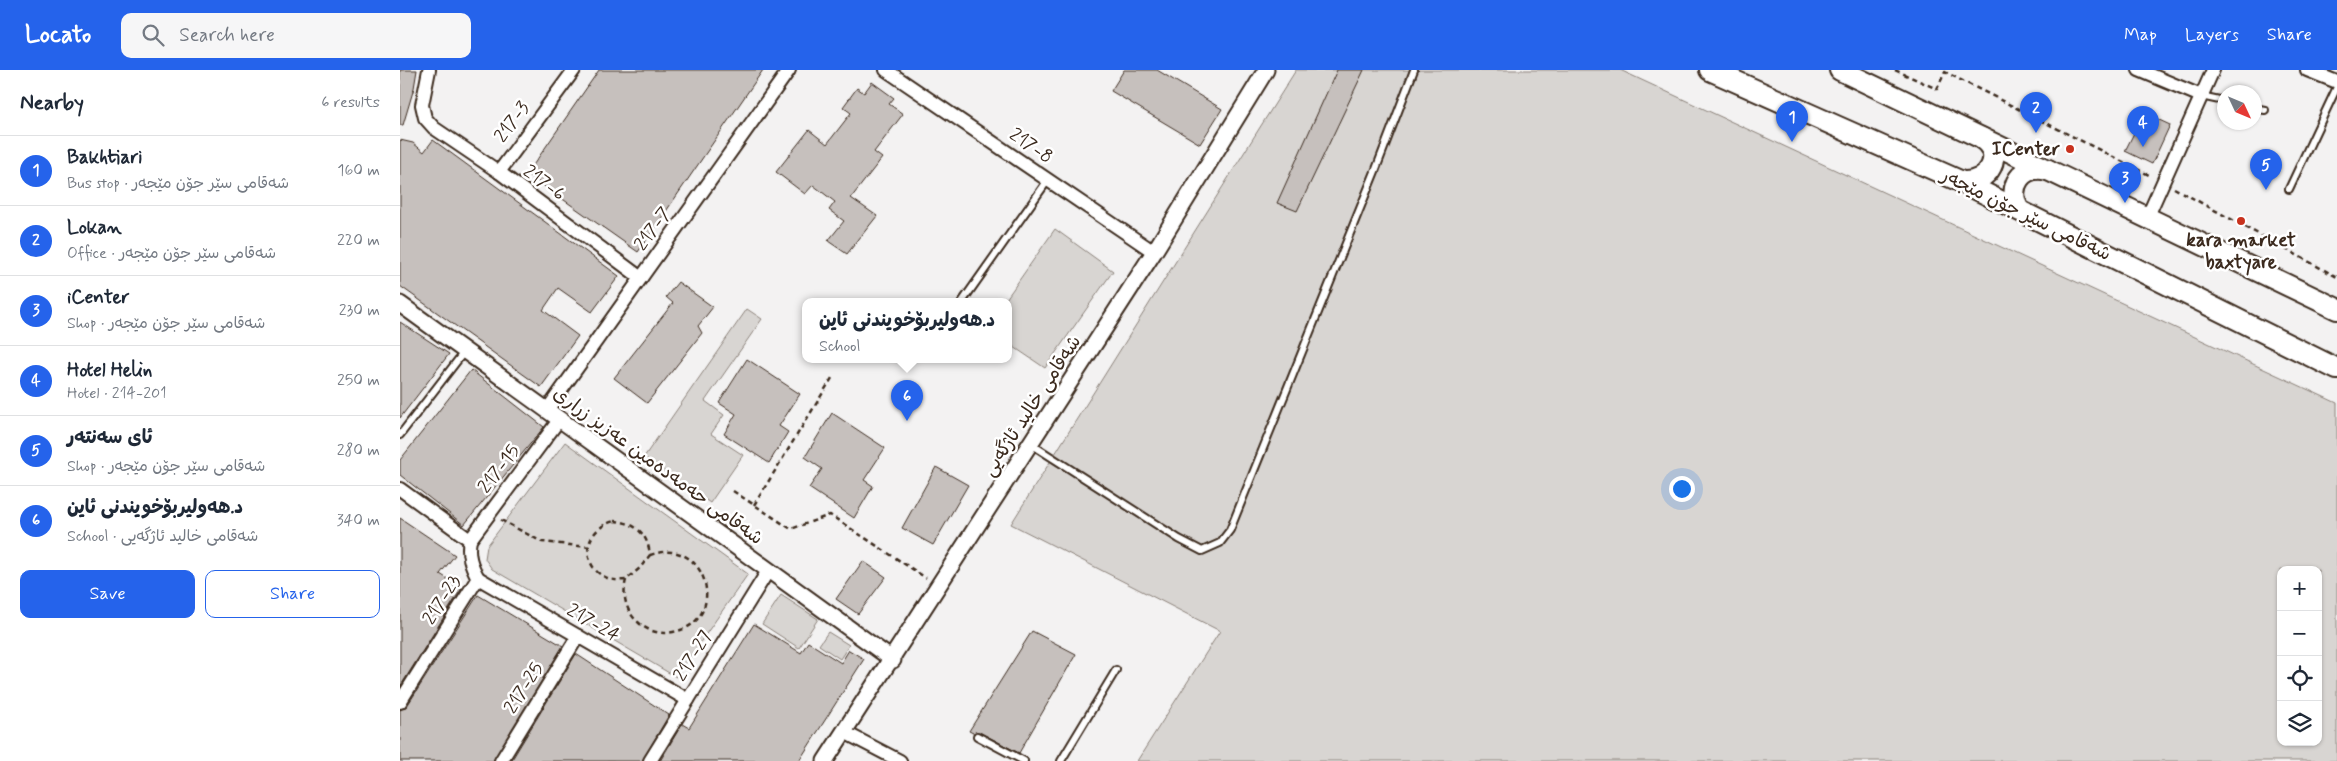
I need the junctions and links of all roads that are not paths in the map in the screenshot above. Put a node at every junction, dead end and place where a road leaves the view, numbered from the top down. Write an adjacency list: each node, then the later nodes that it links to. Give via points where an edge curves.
1 (429, 70): 20 (street, 217-6, via 422,105 425,118 434,128)
2 (574, 70): 20 (street, 217-3)
3 (789, 70): 27 (street, 217-7)
4 (886, 70): 21 (street, 217-8)
5 (1266, 70): 26 (street, شەقامی خالید ئاژگەیی)
6 (1414, 70): 36 (lane, via 1230,530 1220,543 1202,551 1179,540)
7 (1710, 70): 22 (highway, شەقامی سێر جۆن مێجەر)
8 (1840, 70): 18 (highway)
9 (2139, 70): 14 (street)
10 (2212, 70): 14 (street)
11 (2307, 70): 12 (street)
12 (2337, 82)
13 (2337, 87): 23 (lane)
14 (2201, 96): 15 (lane); 25 (street)
15 (2217, 99)
16 (2262, 109): 17 (lane)
17 (2266, 110)
18 (1981, 138): 19 (highway); 22 (highway, via 1987,142 1993,155 1990,170 1979,180)
19 (2048, 170): 24 (highway, via 2034,168 2021,176 2014,189); 25 (highway)
20 (499, 172): 27 (street, 217-6)
21 (1048, 180): 26 (street, 217-8); 28 (lane)
22 (1962, 182): 24 (highway, شەقامی سێر جۆن مێجەر)
23 (2289, 189)
24 (2019, 210): 32 (highway, شەقامی سێر جۆن مێجەر)
25 (2147, 218): 30 (highway)
26 (1154, 252): 36 (street, شەقامی خالید ئاژگەیی)
27 (641, 278): 33 (street, 217-7)
28 (965, 298)
29 (400, 304): 31 (street, شەقامی حەمەدەمین عەزیز زراری)
30 (2337, 309)
31 (464, 352): 33 (street, شەقامی حەمەدەمین عەزیز زراری); 35 (lane)
32 (2337, 370)
33 (546, 410): 34 (street, شەقامی حەمەدەمین عەزیز زراری)
34 (559, 420): 38 (street, 217-15); 39 (street, شەقامی حەمەدەمین عەزیز زراری)
35 (400, 435)
36 (1031, 444): 42 (street, شەقامی خالید ئاژگەیی)
37 (402, 495): 38 (street)
38 (470, 540): 40 (street, 217-23, via 470,559)
39 (768, 570): 42 (street, شەقامی حەمەدەمین عەزیز زراری); 44 (street, 217-27)
40 (478, 578): 41 (street, 217-24); 45 (street, 217-23)
41 (578, 636): 44 (street, 217-24); 48 (street, 217-25)
42 (892, 660): 46 (street, شەقامی خالید ئاژگەیی)
43 (1116, 670): 53 (lane)
44 (688, 700): 49 (street, 217-27)
45 (400, 702)
46 (844, 732): 50 (street, شەقامی خالید ئاژگەیی); 51 (street)
47 (977, 736): 52 (lane)
48 (501, 761)
49 (650, 761)
50 (825, 761)
51 (900, 761)
52 (1024, 761)
53 (1061, 761)

